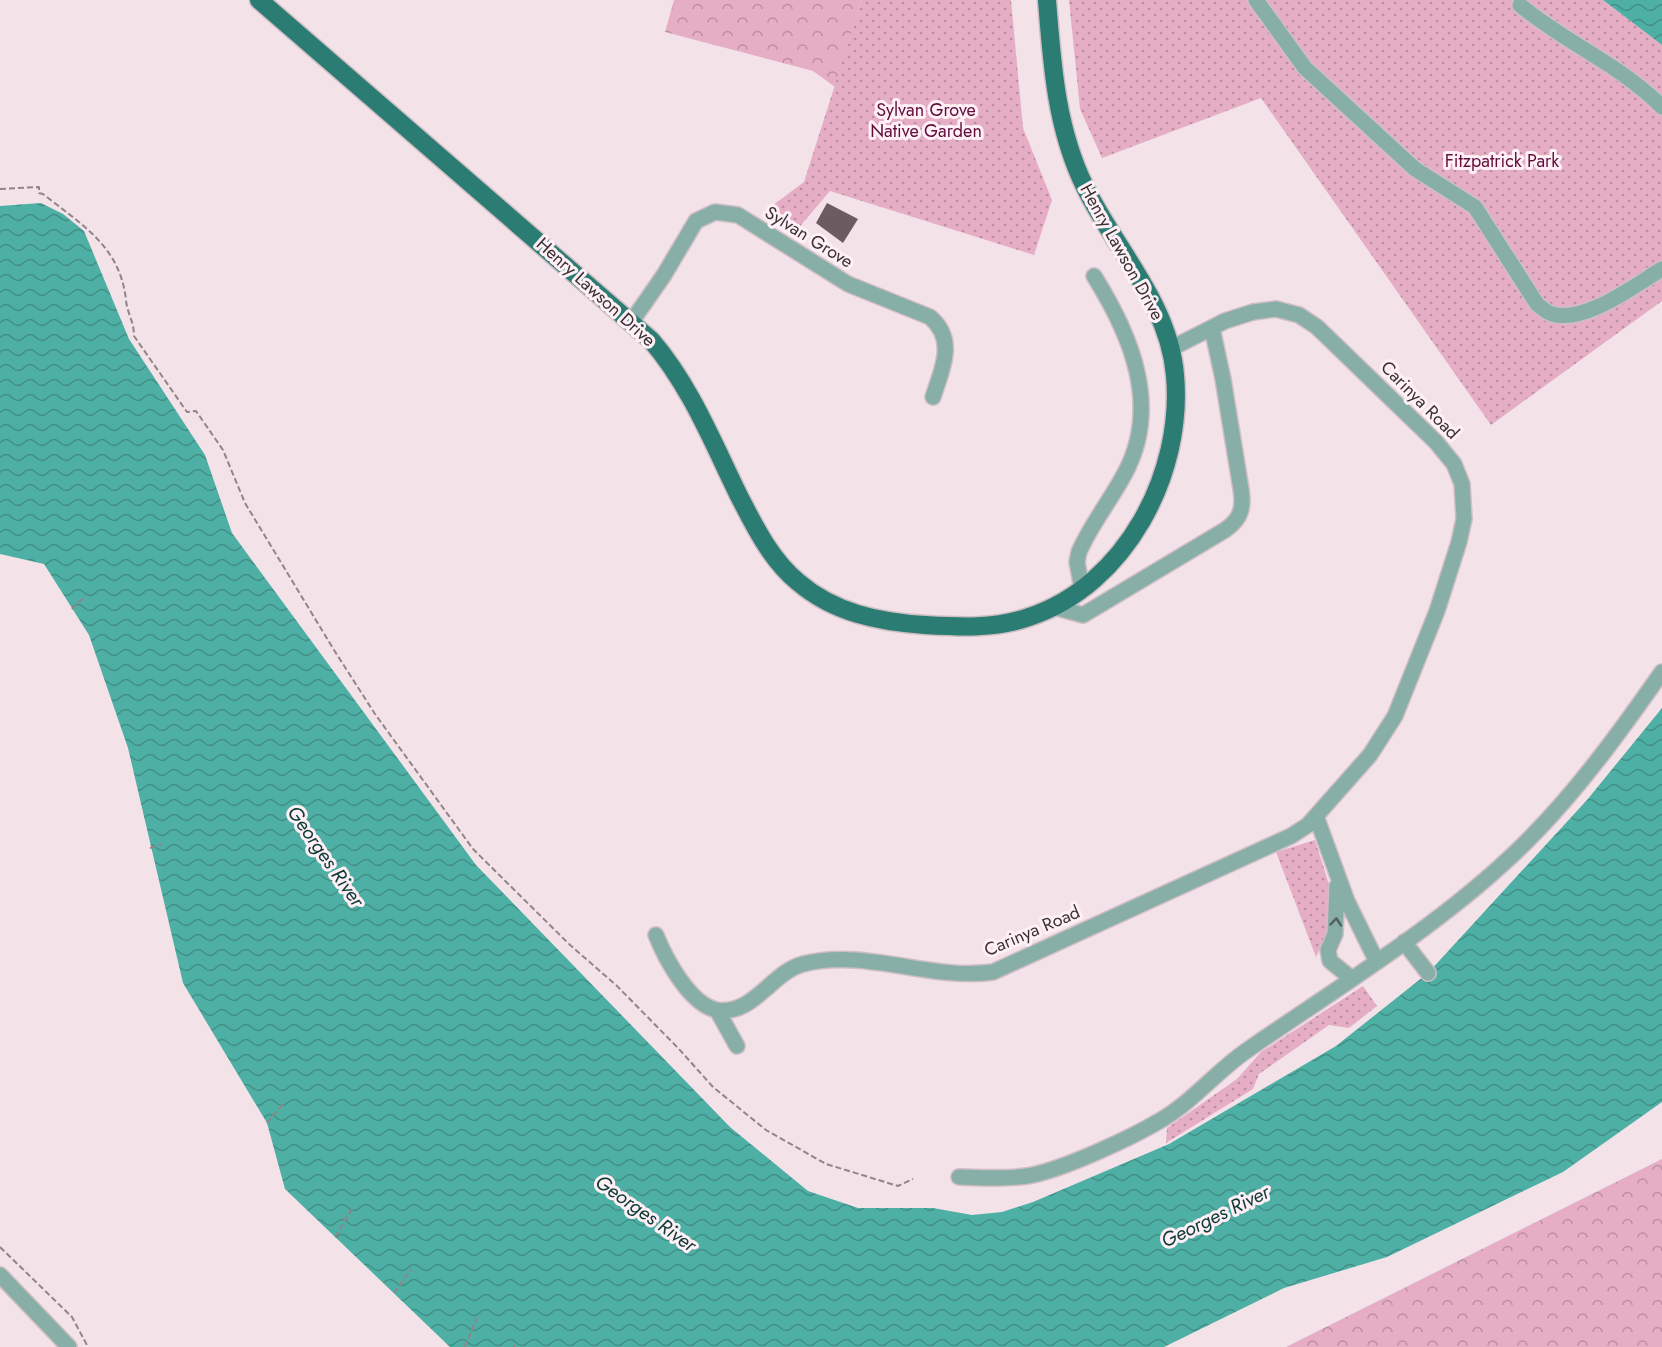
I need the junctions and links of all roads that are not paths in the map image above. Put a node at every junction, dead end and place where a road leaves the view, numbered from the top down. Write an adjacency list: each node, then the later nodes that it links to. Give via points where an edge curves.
1 (259, 0): 8 (main road, Henry Lawson Drive)
2 (1047, 0): 10 (main road, Henry Lawson Drive, via 1056,94 1072,156 1093,203 1156,308)
3 (1256, 0): 6 (street, via 1305,68 1415,169 1475,207 1537,304 1552,314 1575,314 1596,307)
4 (1521, 5): 5 (street, via 1548,29 1608,63)
5 (1662, 107)
6 (1662, 269)
7 (1094, 276): 12 (street, via 1128,338 1140,381 1141,402 1132,458 1079,552)
8 (632, 321): 11 (street, Sylvan Grove, via 696,221 705,215 727,212 738,215 848,284 930,317 938,324 944,332 947,352); 13 (main road, Henry Lawson Drive, via 663,353 679,378 762,538 790,576 811,593 864,616 932,625 995,625)
9 (1212, 328): 10 (street, Carinya Road); 13 (street, via 1241,489 1239,518 1083,615); 15 (street, Carinya Road, via 1237,316 1268,310 1290,311 1308,320 1436,442 1454,464 1462,484 1464,519 1459,542 1437,611 1398,708 1370,755)
10 (1170, 349): 12 (main road, Henry Lawson Drive, via 1175,420 1158,488 1121,550)
11 (933, 397)
12 (1082, 589): 13 (main road, Henry Lawson Drive)
13 (1054, 607)
14 (1662, 672): 18 (street, via 1597,762 1532,836 1492,874)
15 (1316, 816): 16 (street); 22 (street, Carinya Road, via 1291,836 993,972 954,974 850,960 806,963 792,967 740,1007)
16 (1335, 868): 19 (street); 21 (street, one-way to 16, via 1330,961 1328,950 1335,934 1338,899)
17 (656, 935): 22 (street, via 678,978 706,1005)
18 (1404, 942): 19 (street); 20 (street)
19 (1376, 960): 21 (street)
20 (1428, 973)
21 (1349, 976): 24 (street, via 1238,1057 1162,1119 1067,1164 1029,1176)
22 (717, 1010): 23 (street)
23 (737, 1046)
24 (959, 1177)
25 (0, 1275): 26 (street)
26 (69, 1347)

